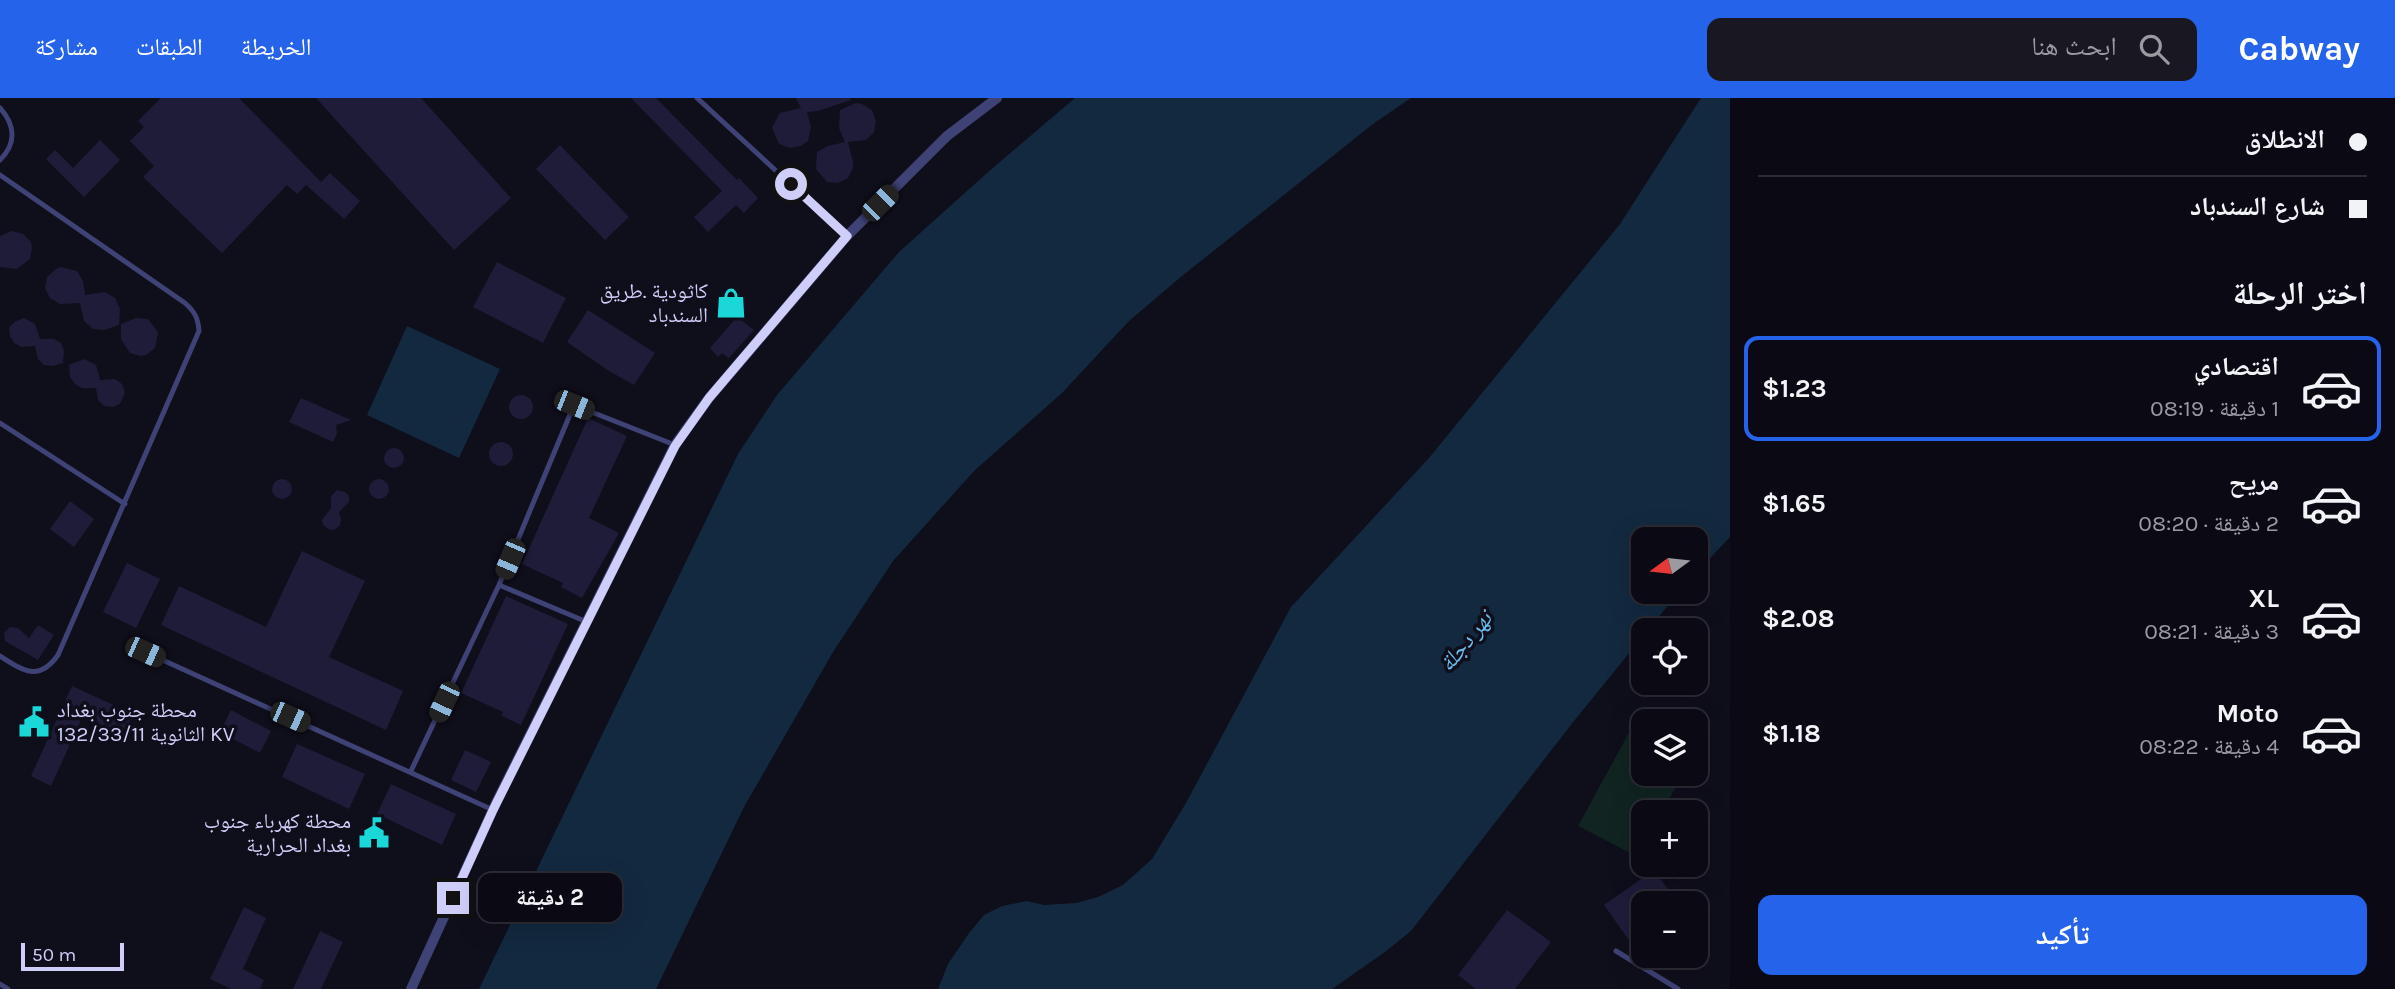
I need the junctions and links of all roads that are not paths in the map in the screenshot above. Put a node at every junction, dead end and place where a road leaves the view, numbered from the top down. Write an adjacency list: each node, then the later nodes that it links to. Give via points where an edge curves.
1 (697, 98): 6 (lane)
2 (997, 98): 6 (street, via 947,136)
3 (0, 108): 4 (lane, via 12,130 12,142)
4 (0, 160)
5 (0, 175): 9 (lane, via 185,303 198,320 200,331)
6 (847, 236): 8 (street, via 709,398)
7 (0, 423): 9 (lane)
8 (675, 446): 10 (lane, via 574,405); 11 (street)
9 (125, 504): 13 (lane, via 50,665 26,672)
10 (499, 585): 11 (lane); 14 (lane)
11 (587, 622): 15 (street)
12 (145, 652): 14 (lane)
13 (0, 656)
14 (411, 771): 15 (lane)
15 (493, 810): 19 (street)
16 (1616, 951): 20 (lane)
17 (0, 984): 18 (lane)
18 (8, 989)
19 (411, 989)
20 (1678, 989)

